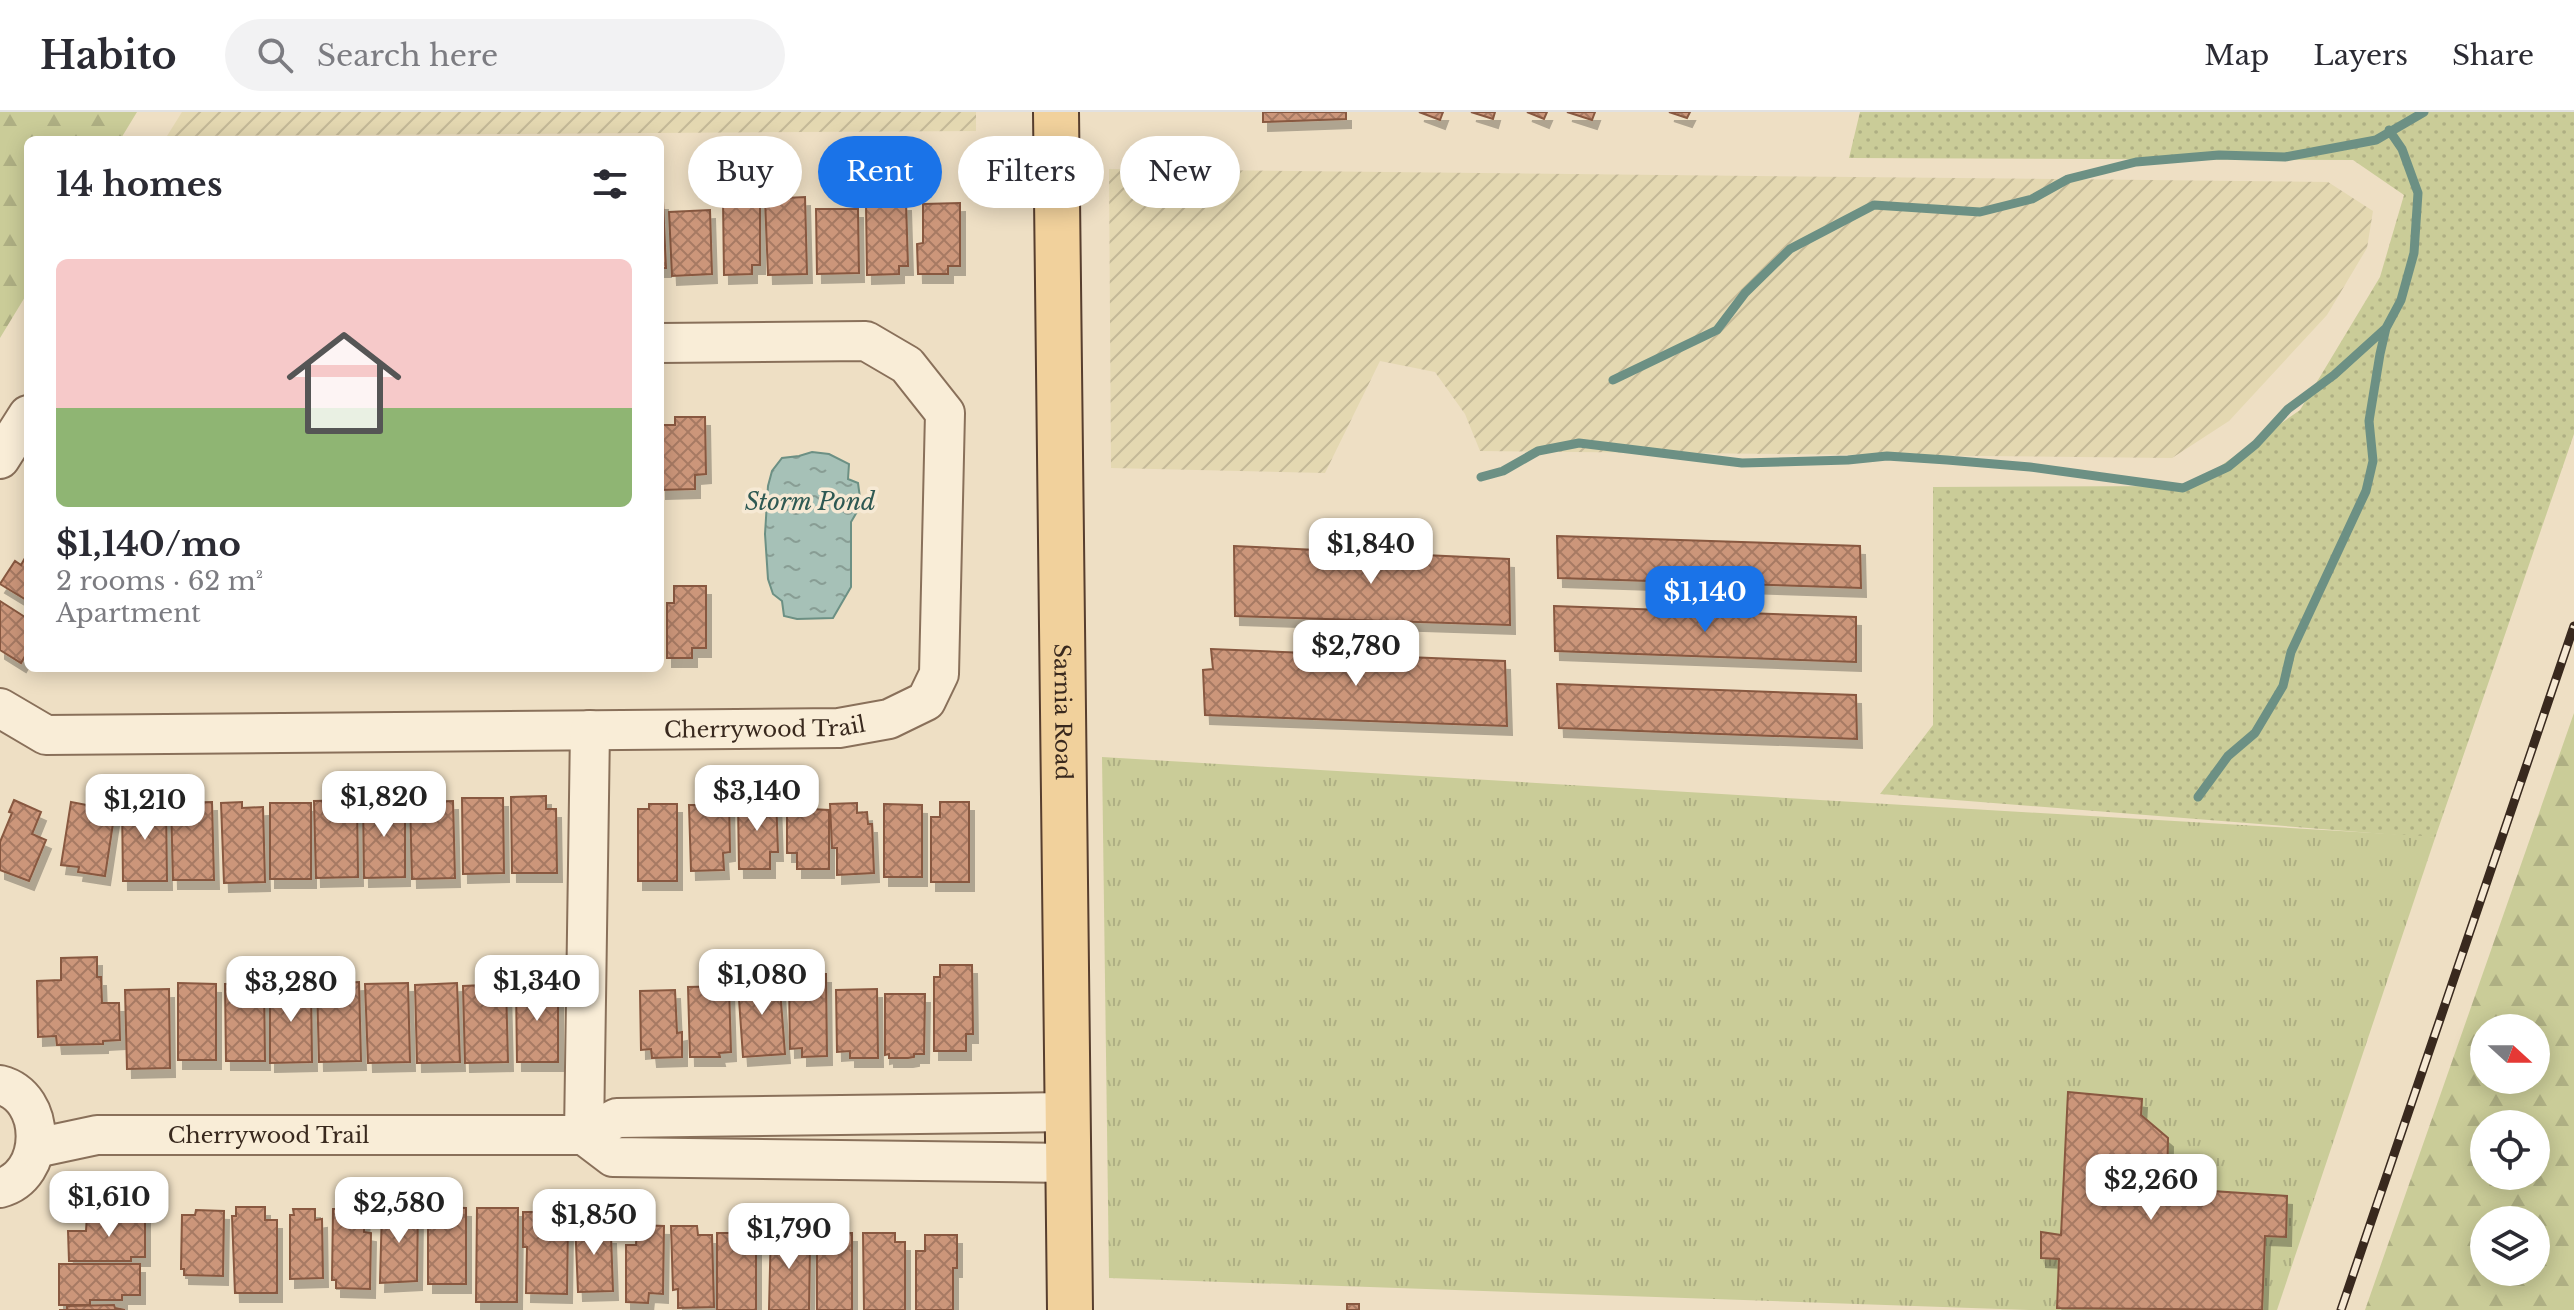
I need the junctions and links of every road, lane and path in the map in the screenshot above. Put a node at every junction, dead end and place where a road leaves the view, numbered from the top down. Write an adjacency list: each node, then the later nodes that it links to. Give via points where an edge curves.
1 (1056, 112): 8 (main road, Sarnia Road)
2 (664, 343): 6 (street, Cherrywood Trail, via 866,341 907,365 927,389 945,413 939,674 926,701 889,719 839,728)
3 (24, 421): 4 (street)
4 (0, 459)
5 (0, 708): 6 (street, Cherrywood Trail, via 46,735)
6 (590, 730): 10 (street)
7 (0, 1085): 9 (street, via 25,1102)
8 (1066, 1112): 10 (street, Cherrywood Trail, via 617,1118); 11 (main road, Sarnia Road)
9 (33, 1131): 10 (street, Cherrywood Trail); 12 (street, via 26,1170)
10 (584, 1135): 11 (street, via 613,1157)
11 (1067, 1163): 13 (main road, Sarnia Road)
12 (2, 1197)
13 (1070, 1310)

